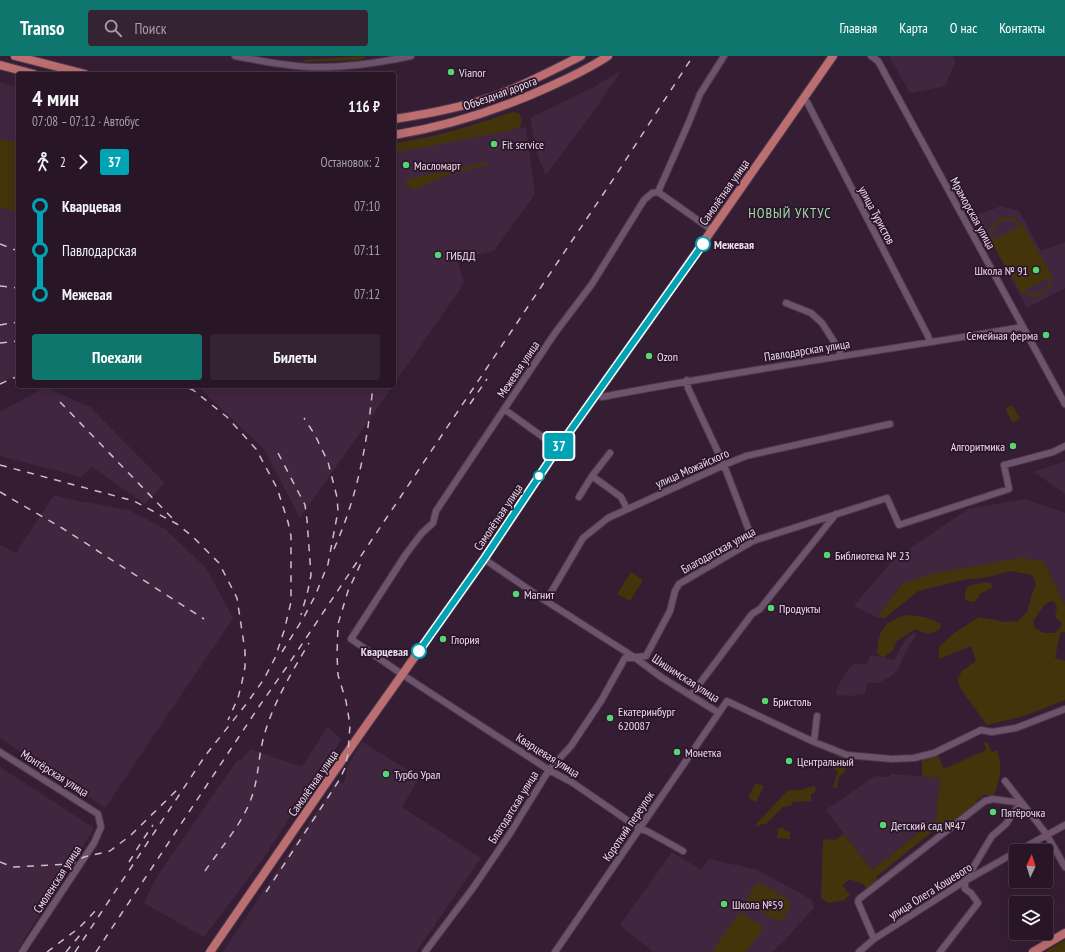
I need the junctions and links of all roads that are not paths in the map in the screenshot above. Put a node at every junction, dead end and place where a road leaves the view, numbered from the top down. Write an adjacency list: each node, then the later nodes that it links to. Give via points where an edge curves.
1 (15, 56): 11 (main road)
2 (235, 56): 3 (street, via 276,64 317,67 368,65)
3 (411, 56)
4 (581, 56): 13 (main road, Объездная дорога, via 495,96 439,111)
5 (608, 56): 14 (main road, Объездная дорога, via 566,79 492,111)
6 (724, 56): 15 (street, via 700,94)
7 (833, 56): 12 (main road, Самолётная улица)
8 (871, 56): 18 (street, Мраморская улица, via 878,61)
9 (0, 65): 10 (main road)
10 (26, 72)
11 (77, 72)
12 (803, 99): 16 (main road, Самолётная улица); 19 (street, улица Туристов, via 807,102)
13 (396, 119)
14 (396, 136)
15 (658, 192): 16 (street); 24 (street, Межевая улица, via 652,193 644,200 592,284)
16 (712, 230): 22 (main road, Самолётная улица)
17 (786, 303): 20 (street, via 811,313 822,323 840,351)
18 (1022, 327): 19 (street, Павлодарская улица); 23 (street, Мраморская улица)
19 (930, 342): 20 (street, Павлодарская улица)
20 (840, 356): 21 (street, Павлодарская улица)
21 (687, 380): 22 (street, Павлодарская улица, via 602,397); 29 (street, via 688,388)
22 (598, 394): 27 (main road, Самолётная улица)
23 (1065, 404)
24 (504, 409): 27 (street); 38 (street, Межевая улица, via 436,511 433,523 406,554 351,639)
25 (890, 424): 29 (street, улица Можайского, via 746,456)
26 (1065, 446): 33 (street, Благодатская улица, via 1053,452 1004,465 1009,489 899,525 887,498)
27 (558, 448): 35 (main road, Самолётная улица)
28 (610, 453): 30 (street)
29 (724, 465): 32 (street, улица Можайского); 34 (street)
30 (592, 476): 31 (street); 32 (street, via 621,497)
31 (579, 497)
32 (627, 509): 36 (street, улица Можайского, via 608,518 583,538)
33 (836, 514): 34 (street, Благодатская улица); 39 (street, via 760,609 752,614)
34 (753, 541): 37 (street, Благодатская улица, via 679,584 670,612 646,656)
35 (484, 559): 36 (street, Шишимская улица); 38 (main road, Самолётная улица)
36 (546, 601): 37 (street, Шишимская улица)
37 (634, 657): 39 (street, Шишимская улица); 45 (street, Благодатская улица, via 625,658 601,701 571,746)
38 (402, 674): 45 (street, Кварцевая улица); 60 (main road, Самолётная улица)
39 (691, 695): 41 (street, Шишимская улица)
40 (1065, 709): 43 (street, Шишимская улица, via 1016,728 992,732 981,730 934,753 914,758 848,755)
41 (719, 713): 43 (street, Шишимская улица, via 727,702); 50 (street, Короткий переулок)
42 (817, 716): 43 (street)
43 (814, 742)
44 (0, 752): 48 (street, Монтёрская улица)
45 (549, 770): 50 (street, Кварцевая улица, via 573,783); 61 (street, Благодатская улица, via 505,842)
46 (1005, 781): 47 (street)
47 (1022, 803): 51 (street); 56 (street, via 1006,824 992,836); 58 (street, via 993,799 985,801 859,899)
48 (98, 814): 59 (street, Смоленская улица, via 101,827 94,843)
49 (1065, 825): 51 (street, улица Олега Кошевого)
50 (640, 829): 53 (street, Кварцевая улица); 62 (street, Короткий переулок)
51 (1047, 835): 52 (street, улица Олега Кошевого); 55 (street)
52 (1031, 844)
53 (683, 851)
54 (1009, 856): 56 (street, улица Олега Кошевого)
55 (1065, 867)
56 (965, 881): 58 (street, улица Олега Кошевого); 64 (street, via 965,889 978,903)
57 (1065, 933): 65 (main road)
58 (874, 939): 63 (street, улица Олега Кошевого)
59 (22, 952)
60 (210, 952)
61 (425, 952)
62 (555, 952)
63 (858, 952)
64 (940, 952)
65 (1033, 952)

